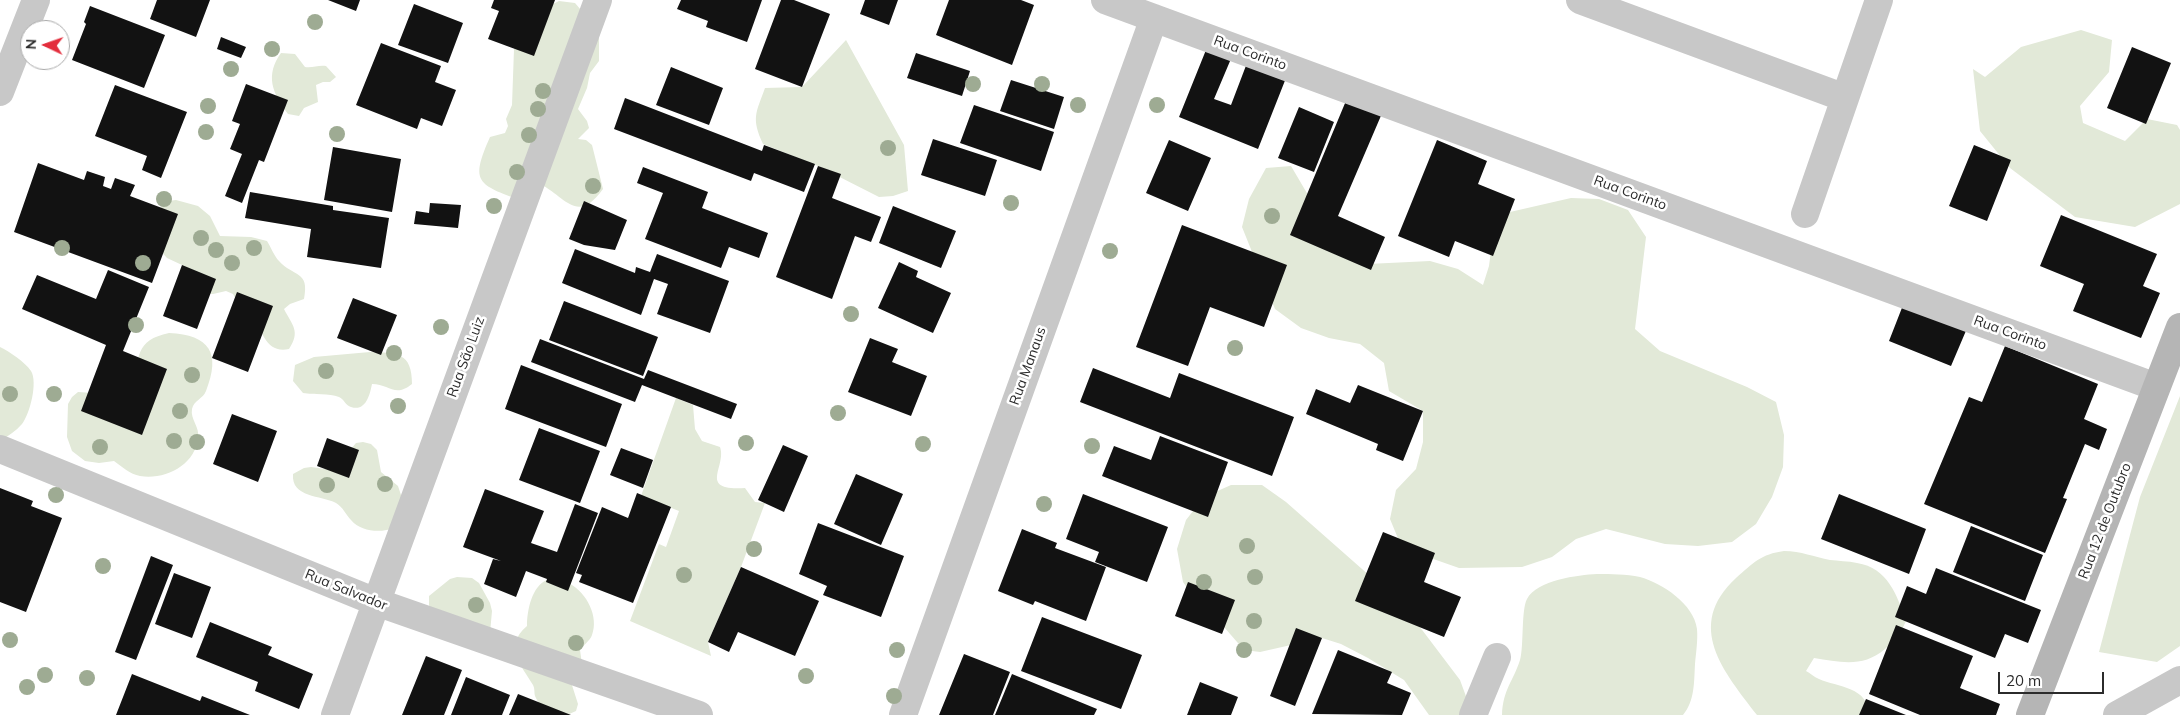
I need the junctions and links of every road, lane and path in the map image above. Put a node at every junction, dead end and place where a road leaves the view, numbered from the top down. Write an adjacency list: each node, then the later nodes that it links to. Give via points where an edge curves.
1 (36, 0): 7 (street)
2 (598, 0): 13 (street, Rua São Luiz)
3 (1104, 0): 6 (street, Rua Corinto)
4 (1580, 0): 8 (street)
5 (1879, 0): 8 (street)
6 (1154, 18): 11 (street, Rua Corinto); 18 (street, Rua Manaus)
7 (0, 92)
8 (1845, 98): 9 (street)
9 (1806, 214)
10 (2180, 327): 11 (main road, Rua 12 de Outubro)
11 (2156, 387): 20 (main road, Rua 12 de Outubro)
12 (0, 449): 13 (street, Rua Salvador)
13 (376, 602): 16 (street, Rua São Luiz); 17 (street, Rua Salvador)
14 (1497, 657): 19 (street)
15 (2180, 680): 21 (street)
16 (336, 715)
17 (699, 715)
18 (903, 715)
19 (1473, 715)
20 (2030, 715)
21 (2117, 715)

